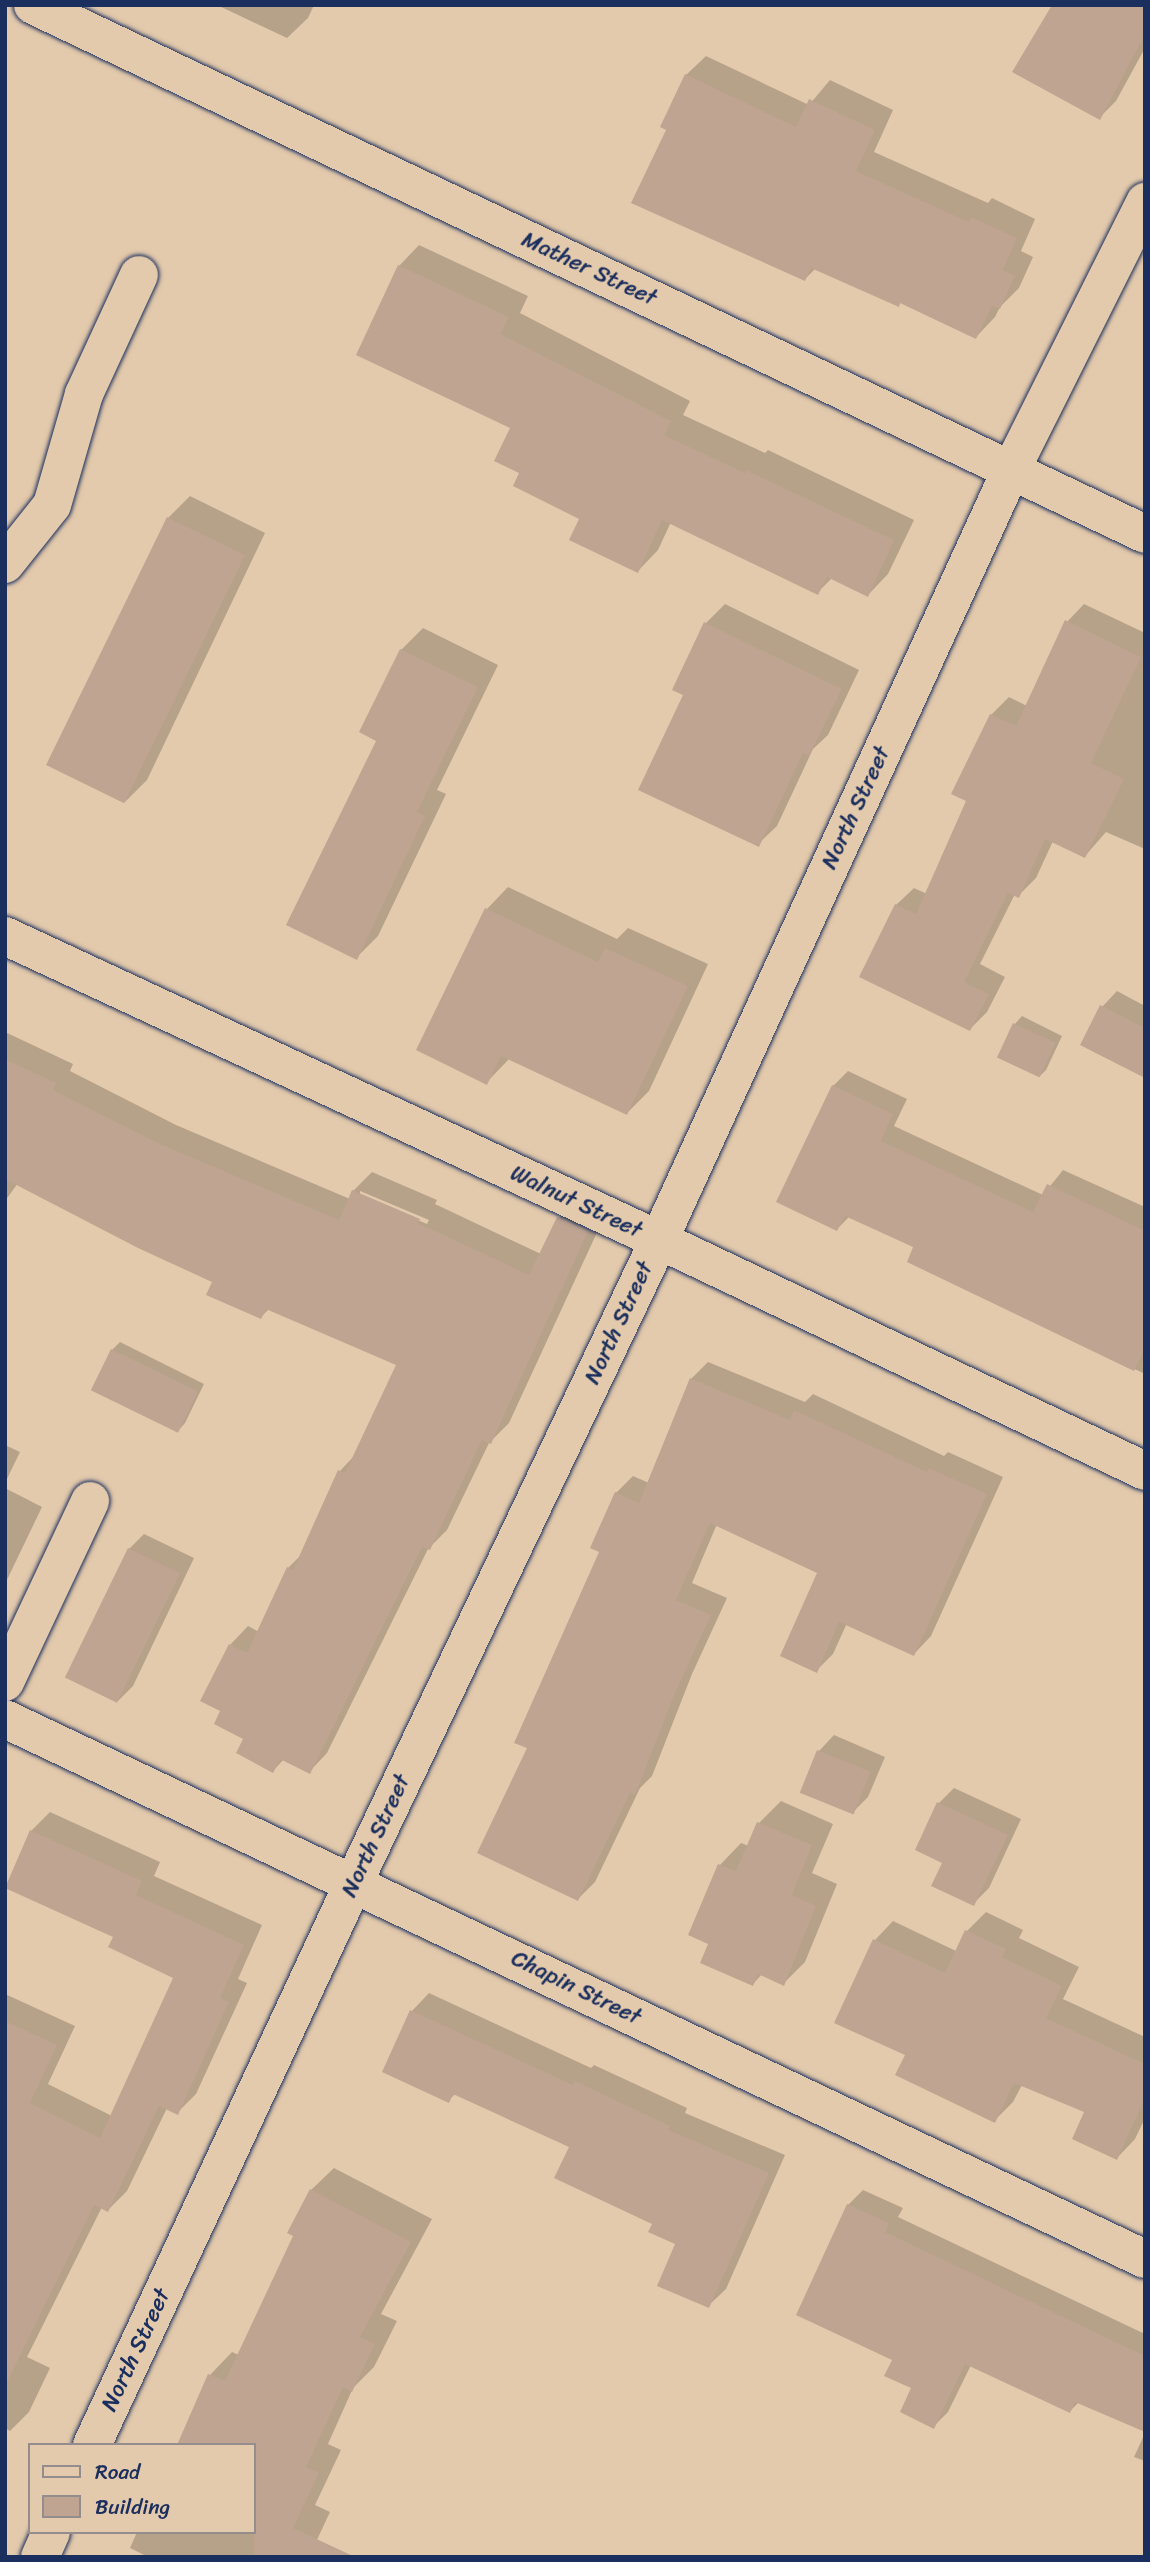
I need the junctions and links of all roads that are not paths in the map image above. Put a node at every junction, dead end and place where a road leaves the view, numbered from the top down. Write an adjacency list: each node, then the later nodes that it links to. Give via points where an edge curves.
1 (33, 5): 4 (street, Mather Street)
2 (1145, 202): 4 (street, North Street)
3 (139, 275): 6 (street, via 84,394 52,505)
4 (1011, 470): 5 (street, Mather Street); 8 (street, North Street)
5 (1145, 534)
6 (5, 564)
7 (5, 936): 8 (street, Walnut Street)
8 (659, 1240): 9 (street, Walnut Street); 13 (street, North Street)
9 (1145, 1471)
10 (90, 1501): 11 (street)
11 (5, 1682)
12 (5, 1719): 13 (street, Chapin Street)
13 (354, 1882): 14 (street, Chapin Street); 15 (street, North Street)
14 (1145, 2259)
15 (93, 2443)
16 (50, 2534): 17 (street)
17 (40, 2557)

